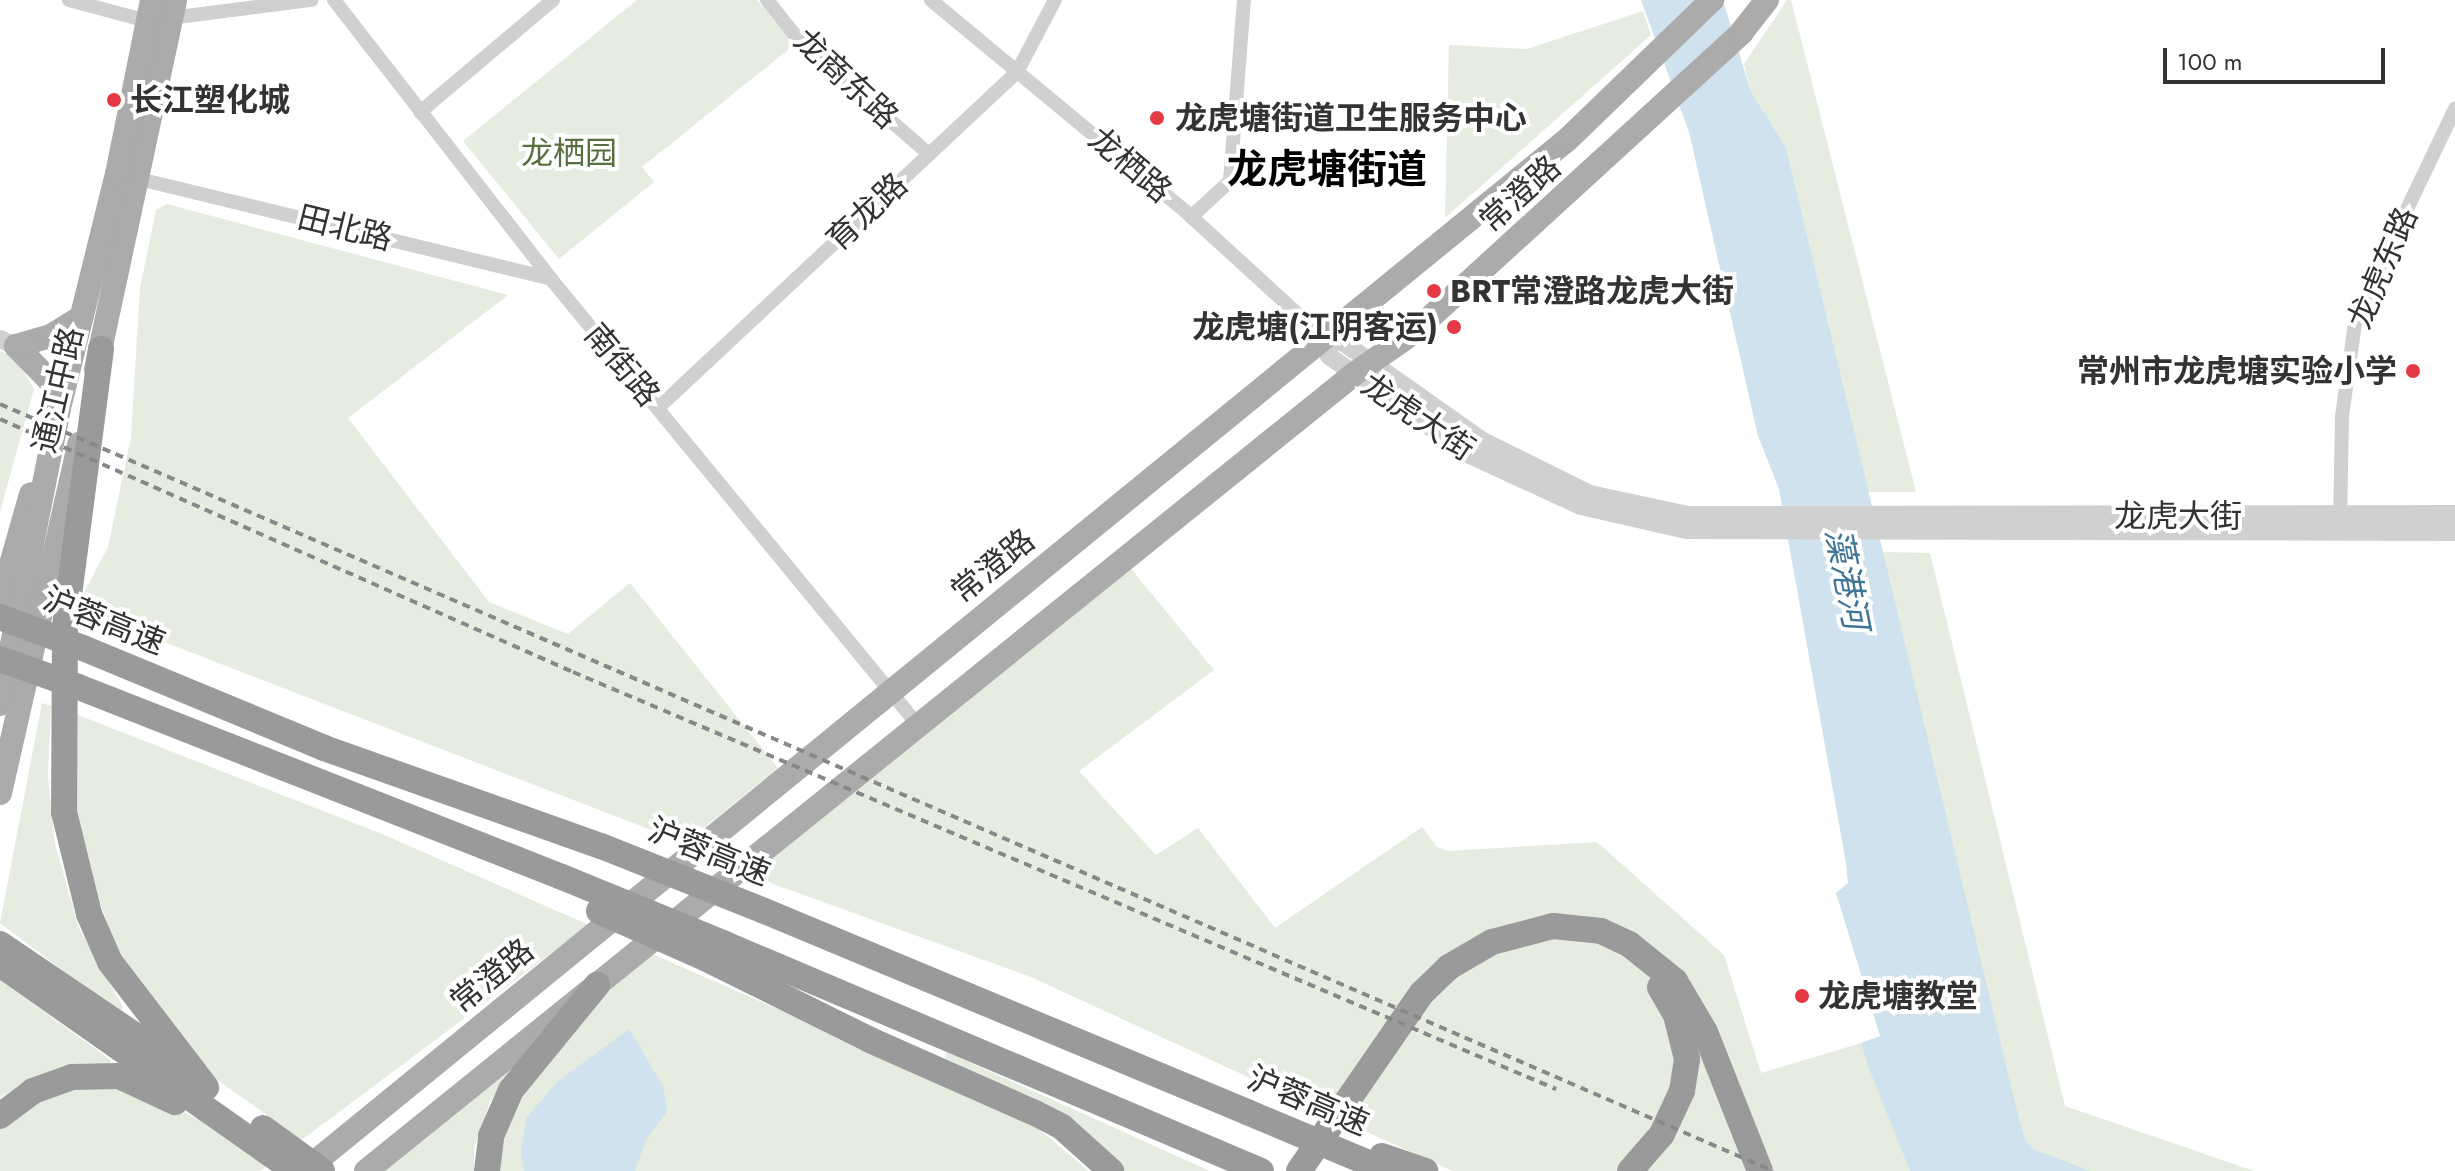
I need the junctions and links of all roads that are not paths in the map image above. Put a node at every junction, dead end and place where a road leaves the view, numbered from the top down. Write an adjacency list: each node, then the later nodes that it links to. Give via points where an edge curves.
1 (69, 0): 11 (street)
2 (312, 0): 11 (street)
3 (334, 0): 14 (street, 南街路)
4 (553, 0): 14 (street)
5 (767, 0): 15 (street, 龙商东路, via 802,44)
6 (931, 0): 12 (street, 龙栖路)
7 (1055, 0): 12 (street, 育龙路)
8 (1244, 0): 17 (street, via 1230,181)
9 (1712, 0): 20 (main road, 常澄路, via 1567,140)
10 (1767, 0): 23 (main road, 常澄路, via 1741,33 1413,333)
11 (161, 11): 16 (main road, 通江中路); 19 (main road, 通江中路)
12 (1017, 72): 15 (street, 育龙路); 17 (street, 龙栖路)
13 (2455, 108): 27 (street, 龙虎东路, via 2356,316 2342,416)
14 (420, 112): 18 (street, 南街路)
15 (929, 154): 25 (street, 育龙路)
16 (139, 179): 18 (street, 田北路); 22 (main road, 通江中路)
17 (1191, 217): 20 (street, 龙栖路)
18 (551, 279): 25 (street, 南街路)
19 (82, 317): 21 (main road, via 51,336); 24 (main road, 通江中路)
20 (1323, 337): 23 (street, 龙虎大街, via 1329,356); 32 (main road, 常澄路)
21 (8, 342): 24 (main road, via 41,368)
22 (101, 349): 35 (main road, 通江中路); 39 (highway, via 65,627 64,812 81,887 110,962)
23 (1362, 368): 27 (street, 龙虎大街, via 1470,455 1581,506 1687,530 1763,524); 34 (main road, 常澄路)
24 (61, 400): 29 (main road); 33 (main road, 通江中路)
25 (658, 408): 32 (street, 南街路)
26 (2455, 514): 27 (street, 龙虎大街)
27 (2340, 523): 28 (street, 龙虎大街)
28 (2455, 532)
29 (0, 603)
30 (0, 617): 43 (highway, 沪蓉高速, bridge, via 324,748 601,846 1252,1107)
31 (0, 659): 36 (highway, bridge, via 225,741)
32 (889, 693): 34 (street, 南街路); 45 (main road, 常澄路)
33 (0, 704)
34 (917, 724): 38 (main road, 常澄路)
35 (0, 793)
36 (716, 951): 49 (highway, via 870,1040 969,1079 1062,1127); 50 (highway)
37 (7, 959): 39 (highway, via 126,1025); 41 (highway)
38 (597, 985): 47 (main road, 常澄路); 48 (highway, via 511,1090 491,1136)
39 (206, 1087): 42 (highway)
40 (0, 1116): 41 (highway, via 33,1091 72,1077 119,1076)
41 (226, 1120): 42 (highway)
42 (257, 1134): 44 (highway); 46 (highway, bridge)
43 (1380, 1164): 53 (highway, 沪蓉高速)
44 (295, 1171)
45 (304, 1171)
46 (322, 1171)
47 (366, 1171)
48 (487, 1171)
49 (1111, 1171)
50 (1261, 1171)
51 (1299, 1171): 55 (highway, via 1391,1035 1449,967 1513,934 1566,926 1601,931 1629,944 1675,981 1705,1032)
52 (1317, 1171): 54 (highway, via 1438,998 1494,956 1552,940 1586,942 1622,957 1660,987 1676,1015 1687,1059 1682,1091 1662,1134)
53 (1425, 1171)
54 (1630, 1171)
55 (1760, 1171)

